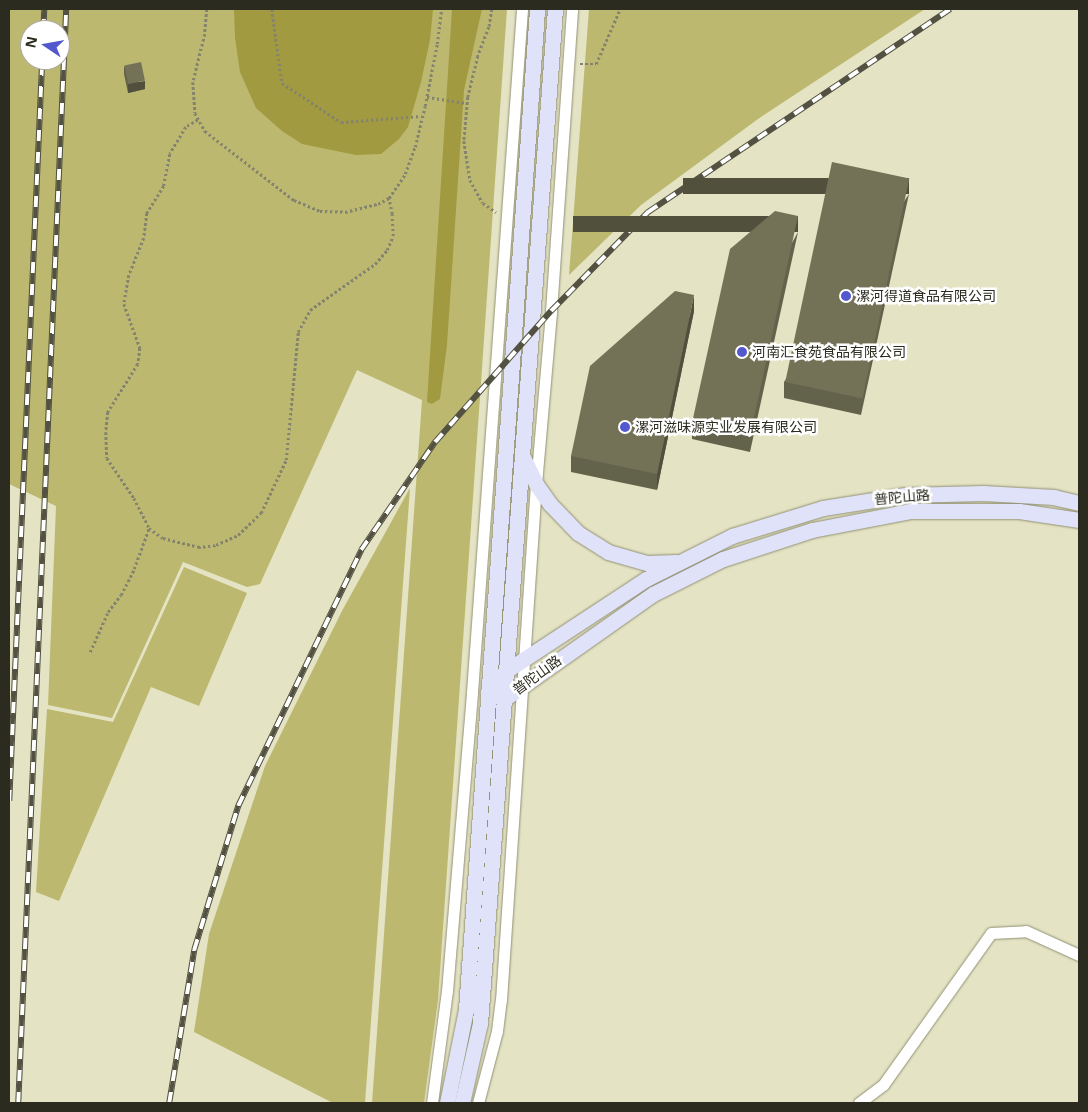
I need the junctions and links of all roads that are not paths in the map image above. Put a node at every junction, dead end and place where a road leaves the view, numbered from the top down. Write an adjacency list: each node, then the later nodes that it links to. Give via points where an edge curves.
1 (522, 9): 13 (street)
2 (537, 9): 14 (main road)
3 (556, 9): 5 (main road)
4 (572, 9): 6 (street, via 552,311)
5 (521, 453): 6 (main road); 11 (main road)
6 (536, 484): 9 (main road, via 550,504 578,532 608,552 646,563); 10 (street)
7 (1079, 503): 9 (main road, 普陀山路, via 1054,497 983,493 896,496 823,508 732,536)
8 (1079, 520): 12 (main road, 普陀山路, via 1018,511 911,511 812,530 723,559 653,594)
9 (680, 562): 10 (main road, 普陀山路, via 646,579)
10 (526, 658): 11 (main road, 普陀山路); 12 (street)
11 (506, 671): 14 (main road, 普陀山路); 15 (main road)
12 (524, 685): 15 (main road, 普陀山路); 20 (street, via 501,1000 497,1031)
13 (472, 692): 14 (street); 17 (street, via 447,991)
14 (488, 692): 15 (main road, 普陀山路); 18 (main road, via 466,1010)
15 (504, 699): 19 (main road, via 480,1023)
16 (1079, 955): 21 (street, via 1026,931 991,933 883,1085)
17 (432, 1103)
18 (447, 1103)
19 (462, 1103)
20 (478, 1103)
21 (859, 1103)

